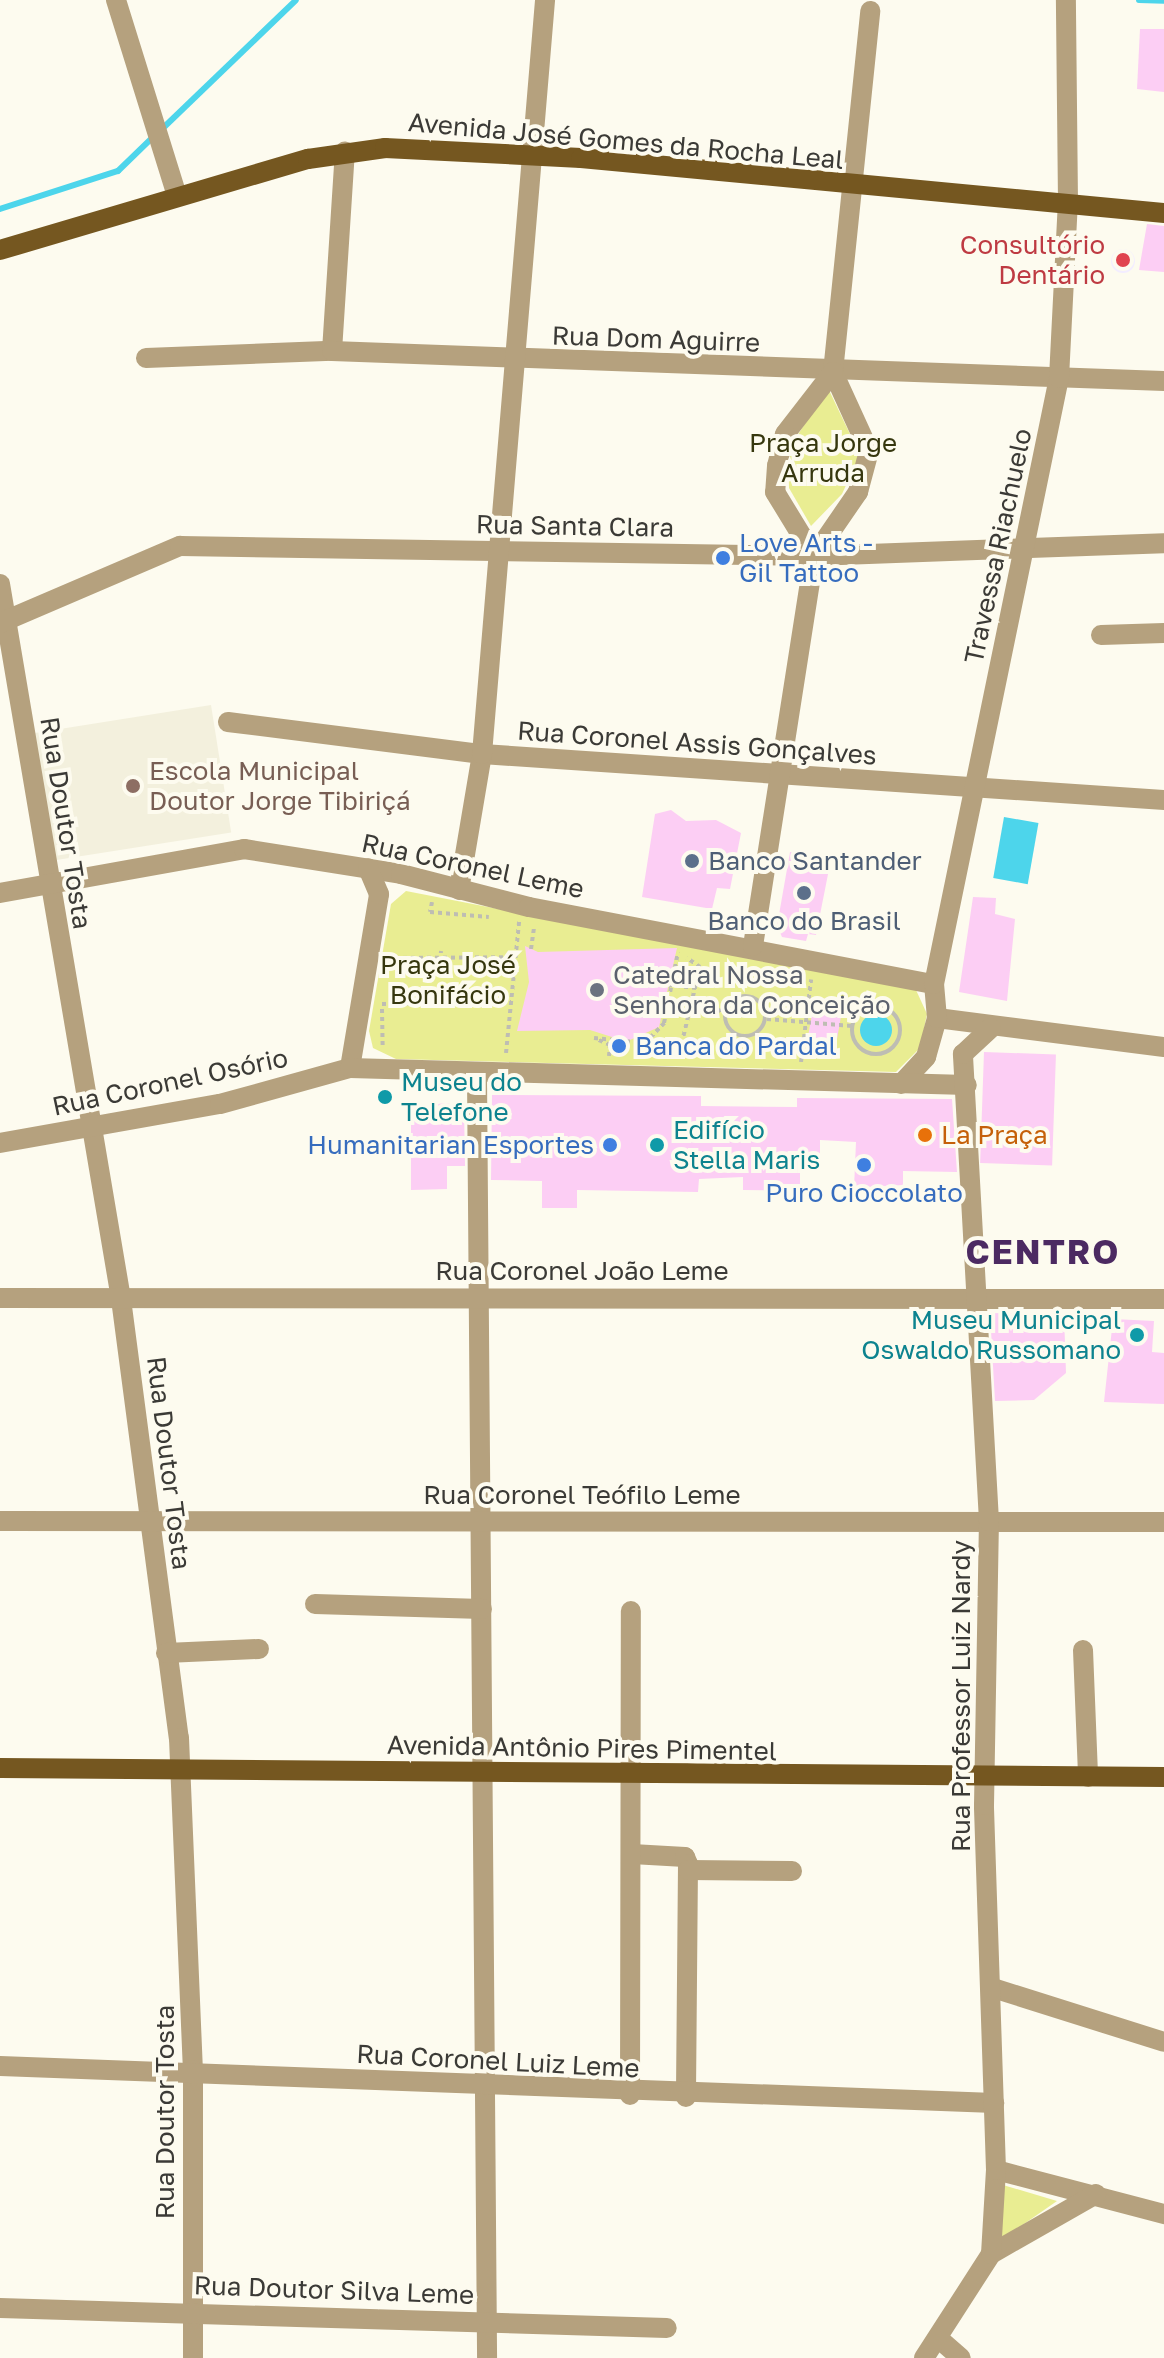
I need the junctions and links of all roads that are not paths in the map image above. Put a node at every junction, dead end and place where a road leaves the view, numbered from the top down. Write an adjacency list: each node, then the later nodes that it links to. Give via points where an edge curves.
1 (116, 0): 8 (street)
2 (545, 0): 6 (street)
3 (1066, 0): 9 (street, Travessa Riachuelo)
4 (870, 11): 7 (street)
5 (345, 151): 6 (main road, Avenida José Gomes da Rocha Leal); 8 (main road, Avenida José Gomes da Rocha Leal); 12 (street)
6 (532, 156): 7 (main road, Avenida José Gomes da Rocha Leal); 14 (street)
7 (852, 186): 9 (main road, Avenida José Gomes da Rocha Leal); 15 (street)
8 (177, 196): 11 (main road, Avenida José Gomes da Rocha Leal)
9 (1068, 202): 10 (main road, Avenida José Gomes da Rocha Leal); 16 (street, Travessa Riachuelo)
10 (1164, 213)
11 (0, 250)
12 (332, 351): 13 (street, Rua Dom Aguirre); 14 (street, Rua Dom Aguirre)
13 (146, 358)
14 (516, 359): 15 (street, Rua Dom Aguirre); 20 (street)
15 (833, 372): 16 (street, Rua Dom Aguirre); 21 (street, via 869,451 858,492); 21 (street, via 785,434 777,466 775,492)
16 (1059, 378): 17 (street, Rua Dom Aguirre); 19 (street, Travessa Riachuelo)
17 (1164, 381)
18 (1164, 543): 19 (street, Rua Santa Clara)
19 (1023, 549): 21 (street, Rua Santa Clara); 29 (street, Travessa Riachuelo)
20 (501, 551): 21 (street, Rua Santa Clara); 23 (street, Rua Santa Clara, via 180,546); 27 (street)
21 (814, 556): 28 (street)
22 (0, 584): 23 (street, Rua Doutor Tosta)
23 (4, 621): 33 (street, Rua Doutor Tosta)
24 (1164, 633): 25 (street)
25 (1101, 635)
26 (228, 722): 27 (street, Rua Coronel Assis Gonçalves)
27 (482, 754): 28 (street, Rua Coronel Assis Gonçalves); 34 (street)
28 (782, 778): 29 (street, Rua Coronel Assis Gonçalves); 37 (street)
29 (976, 787): 30 (street, Rua Coronel Assis Gonçalves); 38 (street, Travessa Riachuelo)
30 (1164, 800)
31 (368, 868): 32 (street, Rua Coronel Leme); 33 (street, Rua Coronel Leme, via 229,849); 36 (street)
32 (401, 874): 34 (street, Rua Coronel Leme); 36 (street)
33 (47, 883): 35 (street, Rua Coronel Leme); 46 (street, Rua Doutor Tosta)
34 (459, 890): 37 (street, Rua Coronel Leme)
35 (0, 893)
36 (379, 894): 42 (street)
37 (753, 946): 38 (street, Rua Coronel Leme)
38 (934, 984): 39 (street, Travessa Riachuelo)
39 (937, 1018): 40 (street); 44 (street, Travessa Riachuelo, via 926,1057)
40 (991, 1028): 41 (street); 45 (street, Rua Professor Luiz Nardy, via 965,1048)
41 (1164, 1047)
42 (350, 1068): 43 (street); 46 (street, Rua Coronel Osório, via 220,1104)
43 (477, 1076): 44 (street); 48 (street)
44 (901, 1084): 45 (street)
45 (967, 1085): 51 (street, Rua Professor Luiz Nardy)
46 (91, 1126): 47 (street, Rua Coronel Osório); 50 (street, Rua Doutor Tosta)
47 (0, 1143)
48 (483, 1296): 50 (street, Rua Coronel João Leme); 51 (street, Rua Coronel João Leme); 54 (street)
49 (0, 1298): 50 (street, Rua Coronel João Leme)
50 (121, 1299): 53 (street, Rua Doutor Tosta)
51 (973, 1299): 52 (street, Rua Coronel João Leme); 56 (street, Rua Professor Luiz Nardy)
52 (1164, 1299)
53 (151, 1520): 54 (street, Rua Coronel Teófilo Leme); 55 (street, Rua Coronel Teófilo Leme); 63 (street, Rua Doutor Tosta)
54 (482, 1520): 56 (street, Rua Coronel Teófilo Leme); 59 (street)
55 (0, 1521)
56 (989, 1521): 57 (street, Rua Coronel Teófilo Leme); 70 (street, Rua Professor Luiz Nardy)
57 (1164, 1522)
58 (315, 1604): 59 (street)
59 (482, 1609): 66 (street)
60 (631, 1611): 67 (street)
61 (259, 1649): 63 (street)
62 (1083, 1650): 68 (street)
63 (166, 1653): 65 (street, Rua Doutor Tosta)
64 (0, 1768): 65 (main road, Avenida Antônio Pires Pimentel)
65 (181, 1770): 66 (main road, Avenida Antônio Pires Pimentel); 77 (street, Rua Doutor Tosta)
66 (482, 1774): 67 (main road, Avenida Antônio Pires Pimentel); 78 (street)
67 (632, 1774): 70 (main road, Avenida Antônio Pires Pimentel); 71 (street)
68 (1088, 1777): 69 (main road, Avenida Antônio Pires Pimentel); 70 (main road, Avenida Antônio Pires Pimentel)
69 (1164, 1777)
70 (984, 1779): 74 (street, Rua Professor Luiz Nardy)
71 (632, 1854): 72 (street, via 685,1857); 79 (street)
72 (688, 1870): 73 (street); 80 (street)
73 (792, 1871)
74 (993, 1988): 75 (street); 81 (street, Rua Professor Luiz Nardy)
75 (1164, 2042)
76 (0, 2066): 77 (street, Rua Coronel Luiz Leme)
77 (193, 2070): 78 (street, Rua Coronel Luiz Leme); 87 (street, Rua Doutor Tosta)
78 (481, 2086): 79 (street, Rua Coronel Luiz Leme); 88 (street)
79 (630, 2095): 80 (street, Rua Coronel Luiz Leme)
80 (686, 2097): 81 (street, Rua Coronel Luiz Leme)
81 (994, 2103): 82 (street, Rua Professor Luiz Nardy)
82 (996, 2170): 83 (street); 85 (street, Rua Professor Luiz Nardy)
83 (1096, 2194): 84 (street); 85 (street)
84 (1164, 2214)
85 (991, 2254): 90 (street, Rua Professor Luiz Nardy)
86 (0, 2308): 87 (street, Rua Doutor Silva Leme)
87 (190, 2311): 88 (street, Rua Doutor Silva Leme); 91 (street, Rua Doutor Tosta)
88 (485, 2321): 89 (street, Rua Doutor Silva Leme); 92 (street)
89 (667, 2328)
90 (938, 2338): 93 (street, Rua Professor Luiz Nardy); 94 (street)
91 (193, 2358)
92 (487, 2358)
93 (924, 2358)
94 (961, 2358)

